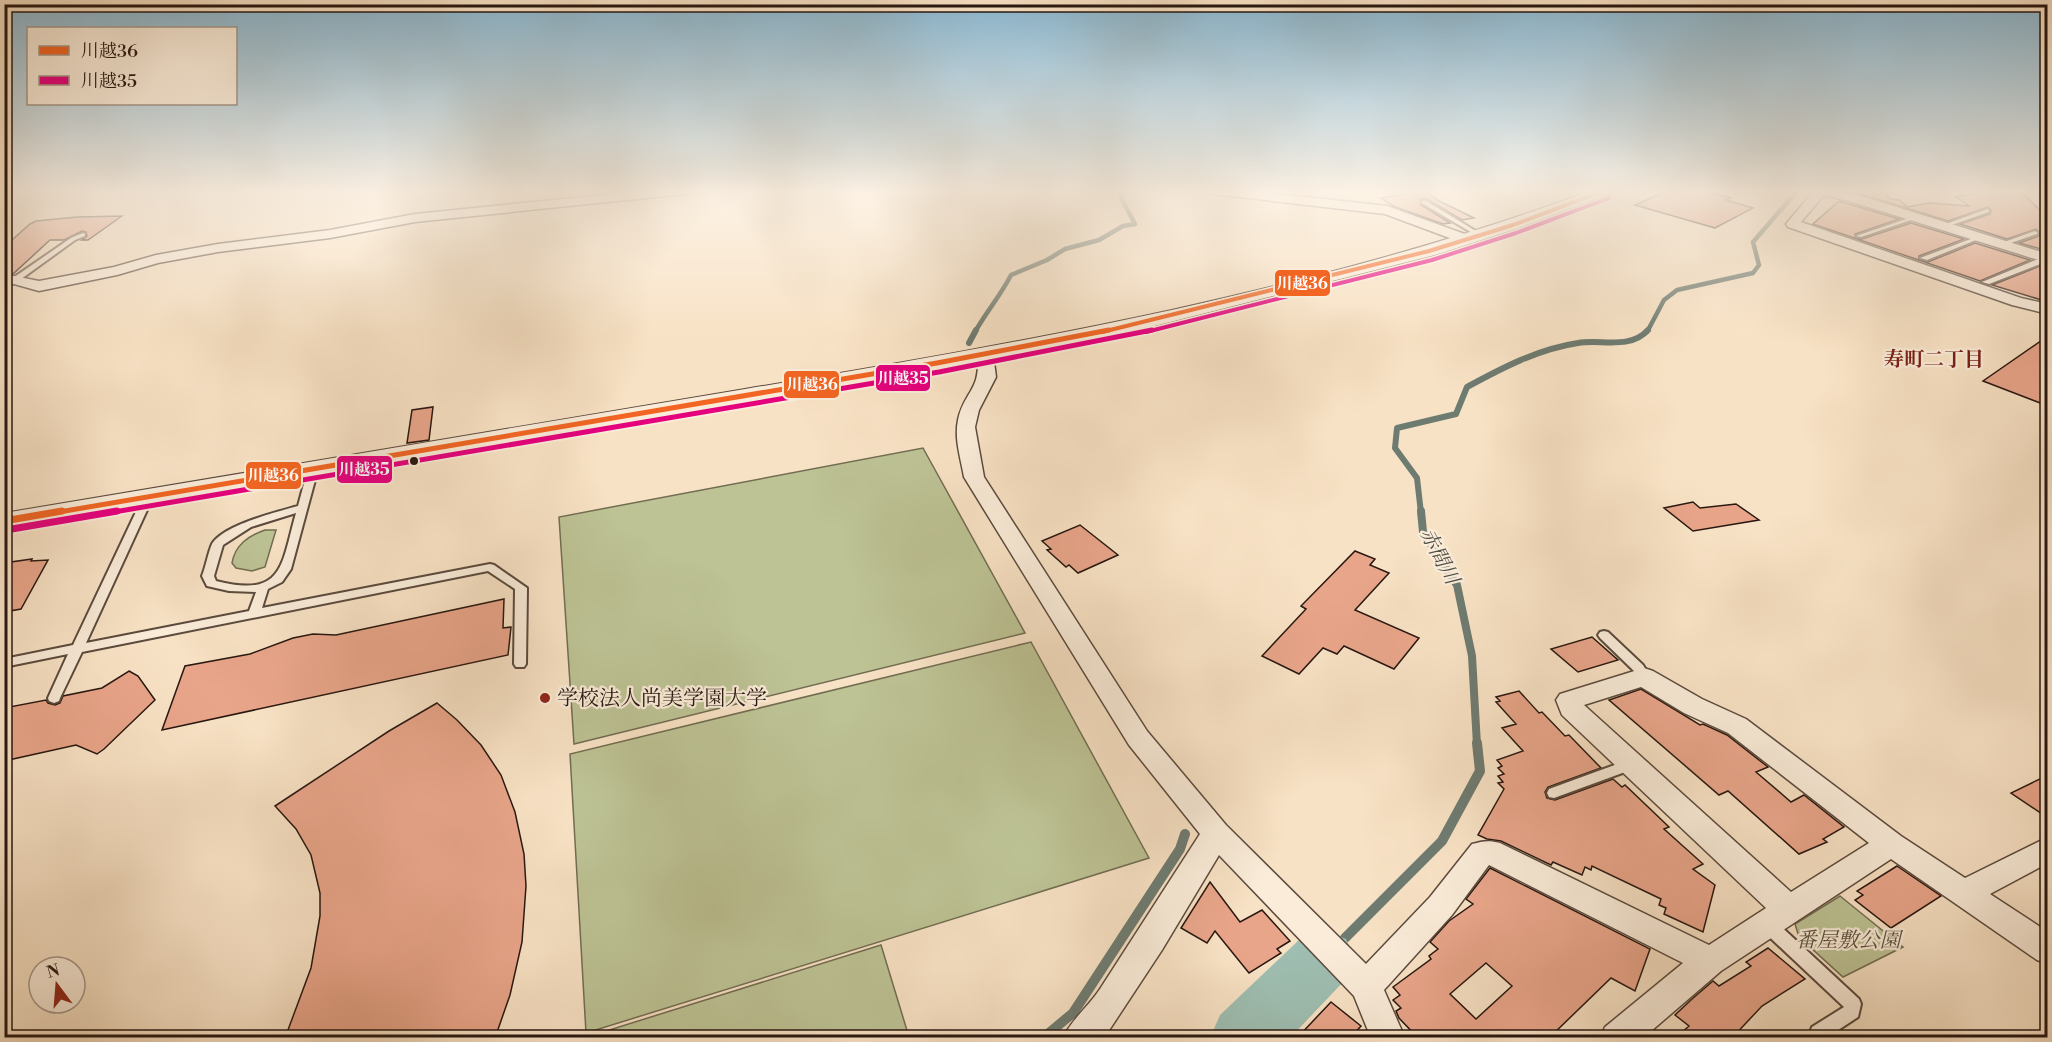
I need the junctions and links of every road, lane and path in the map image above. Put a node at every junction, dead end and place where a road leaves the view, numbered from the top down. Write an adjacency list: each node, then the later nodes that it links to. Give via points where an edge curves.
1 (74, 239): 11 (lane)
2 (293, 239): 11 (street, via 156,259 51,284)
3 (1473, 239): 14 (street, via 1175,316)
4 (1835, 239): 13 (street, via 2017,302)
5 (1976, 239): 9 (lane)
6 (1980, 239): 8 (street)
7 (2019, 239): 8 (lane)
8 (2000, 245): 10 (street)
9 (1924, 258)
10 (2047, 259): 12 (lane)
11 (9, 280)
12 (1986, 282)
13 (2048, 309)
14 (985, 354): 15 (street); 29 (street, via 988,380 966,422 974,477 1138,738)
15 (312, 469): 16 (street); 17 (lane)
16 (148, 497): 18 (street); 22 (lane)
17 (302, 508): 19 (lane, via 284,574); 19 (lane, via 247,525 218,544 208,576 211,583 232,590)
18 (4, 521)
19 (263, 587): 20 (lane)
20 (254, 614): 22 (lane); 24 (lane, via 490,567 522,588)
21 (1604, 635): 25 (lane)
22 (78, 648): 23 (lane); 26 (lane)
23 (4, 663)
24 (520, 664)
25 (1644, 677): 27 (street, via 1569,700 1571,708); 30 (street, via 1737,726)
26 (54, 698)
27 (1631, 764): 28 (lane); 33 (street)
28 (1554, 793)
29 (1216, 833): 36 (street); 38 (street, via 1119,990 1093,1028)
30 (1891, 844): 32 (street); 33 (street)
31 (2048, 849): 32 (street)
32 (1964, 893): 34 (street)
33 (1779, 918): 35 (street); 37 (lane, via 1853,1004 1852,1011)
34 (2048, 950)
35 (1710, 961): 36 (street, via 1490,852 1482,853 1441,906); 40 (street)
36 (1366, 986): 39 (street)
37 (1818, 1033)
38 (1080, 1038)
39 (1388, 1038)
40 (1617, 1038)

